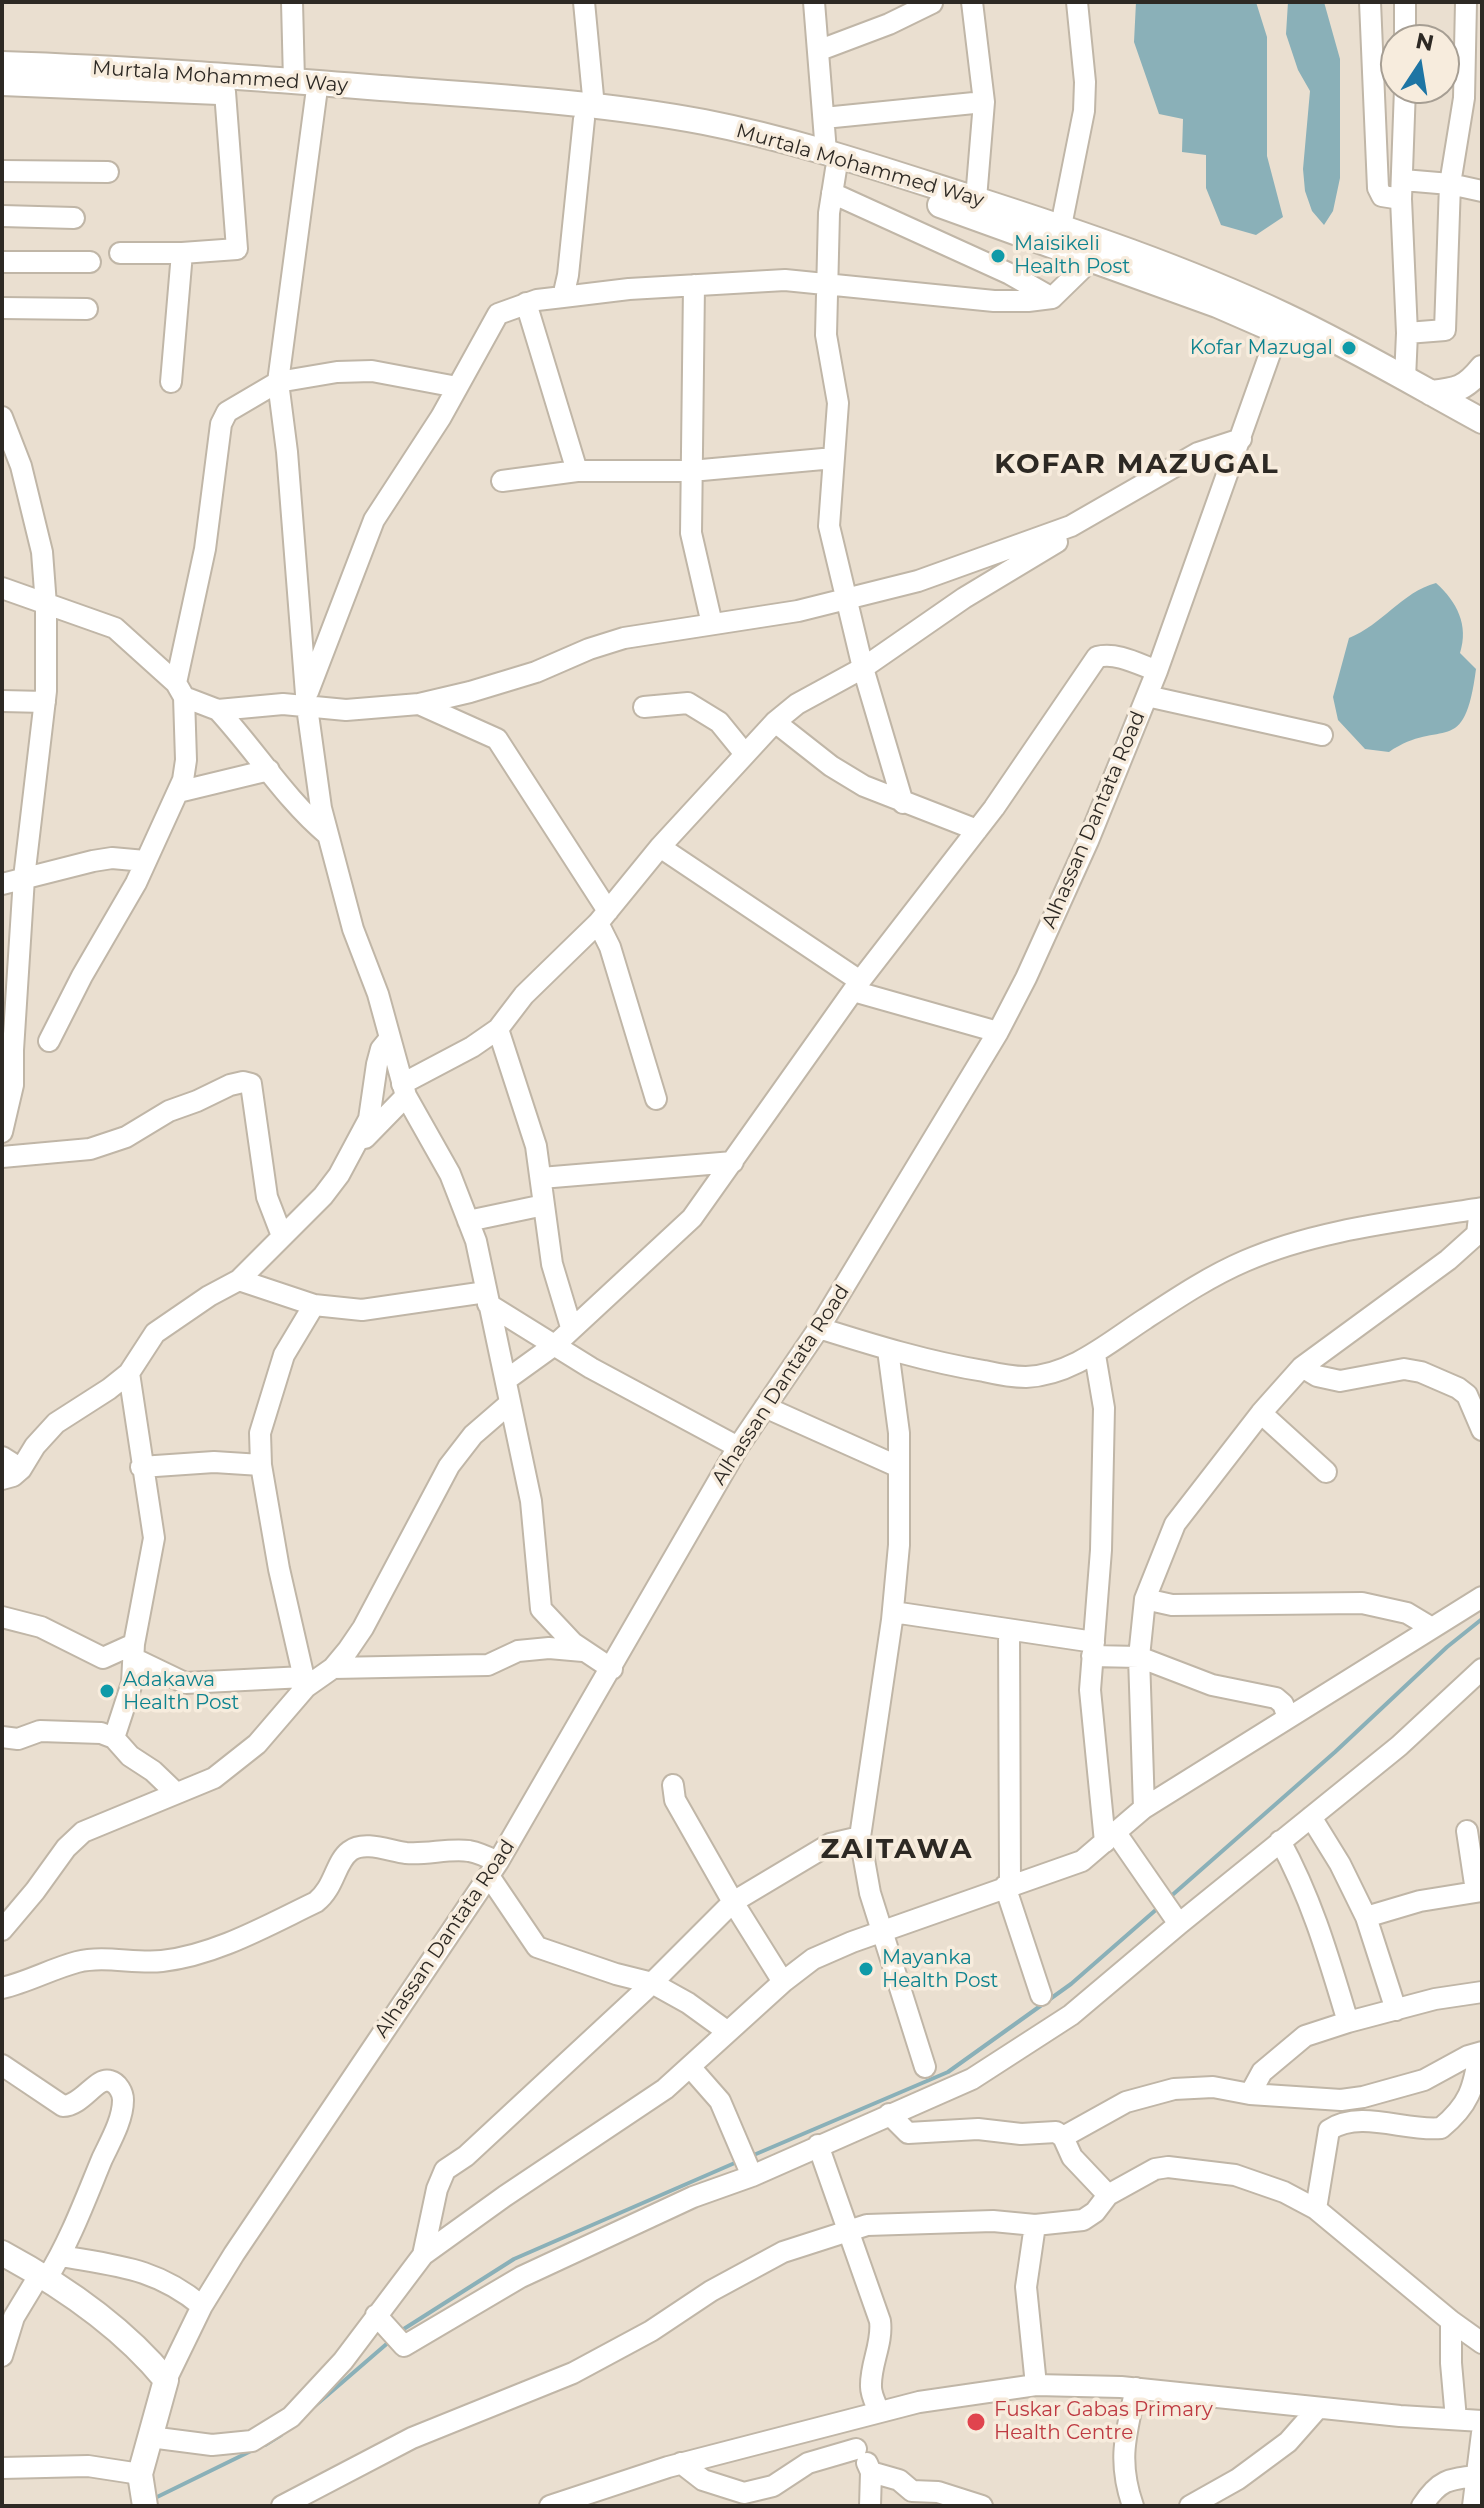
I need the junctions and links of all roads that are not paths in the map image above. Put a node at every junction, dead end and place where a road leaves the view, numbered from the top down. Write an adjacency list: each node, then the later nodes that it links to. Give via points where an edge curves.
1 (292, 2): 15 (street)
2 (584, 2): 21 (street)
3 (814, 2): 13 (street)
4 (885, 2): 11 (street)
5 (972, 2): 19 (street)
6 (1077, 2): 32 (street, via 1084,111)
7 (1370, 2): 27 (street, via 1378,188 1382,196)
8 (1405, 2): 12 (street)
9 (1466, 2): 26 (street, via 1464,98)
10 (932, 3): 11 (street)
11 (889, 24): 13 (street)
12 (1405, 24)
13 (820, 50): 22 (street)
14 (2, 64): 15 (main road, Murtala Mohammed Way)
15 (294, 81): 21 (main road, Murtala Mohammed Way)
16 (2, 83): 17 (main road, Murtala Mohammed Way)
17 (225, 92): 18 (main road, Murtala Mohammed Way); 34 (street, via 237,249)
18 (316, 96): 21 (main road, Murtala Mohammed Way); 50 (street)
19 (984, 102): 22 (street); 29 (street)
20 (1405, 104): 27 (street)
21 (589, 113): 25 (main road, Murtala Mohammed Way, via 701,121); 40 (street)
22 (824, 118): 25 (street)
23 (2, 171): 24 (street)
24 (108, 172)
25 (831, 172): 29 (main road, Murtala Mohammed Way); 35 (main road, Murtala Mohammed Way); 38 (street); 41 (street)
26 (1450, 184): 27 (street); 28 (street); 46 (street, via 1445,330)
27 (1402, 189): 46 (street)
28 (1482, 191)
29 (976, 199): 32 (main road, Murtala Mohammed Way)
30 (2, 216): 31 (street)
31 (74, 218)
32 (1061, 226): 45 (main road, Murtala Mohammed Way)
33 (120, 253): 34 (street)
34 (182, 253): 49 (street)
35 (1093, 258): 41 (street); 45 (main road, Murtala Mohammed Way)
36 (2, 262): 37 (street)
37 (90, 262)
38 (828, 284): 39 (street, via 785,280); 41 (street, via 994,301); 57 (street, via 826,335 838,403)
39 (694, 285): 40 (street); 59 (street)
40 (563, 297): 42 (street)
41 (1052, 298)
42 (526, 303): 51 (street, via 493,319); 58 (street)
43 (2, 308): 44 (street)
44 (87, 309)
45 (1281, 323): 48 (main road, Murtala Mohammed Way); 55 (main road, Murtala Mohammed Way); 56 (street, Alhassan Dantata Road)
46 (1407, 333): 48 (street)
47 (1482, 368): 52 (main road, via 1463,387)
48 (1405, 379): 52 (main road, Murtala Mohammed Way)
49 (171, 382)
50 (278, 382): 51 (street, via 372,371); 68 (street, via 227,412 221,424); 71 (street)
51 (457, 387): 71 (street, via 374,520)
52 (1431, 393): 54 (main road, Murtala Mohammed Way)
53 (2, 417): 64 (street, via 21,466 42,552)
54 (1482, 421)
55 (1482, 436)
56 (1241, 439): 61 (street, via 1198,453); 67 (street, Alhassan Dantata Road)
57 (834, 458): 59 (street); 63 (street, via 829,526)
58 (577, 471): 59 (street); 60 (street)
59 (691, 471): 65 (street, via 691,533)
60 (502, 481)
61 (1071, 526): 63 (street, via 918,581); 66 (street, via 1049,548 964,598)
62 (2, 588): 64 (street)
63 (847, 600): 65 (street); 66 (street)
64 (46, 605): 68 (street, via 115,628); 72 (street)
65 (712, 624): 73 (street, via 624,638 536,672)
66 (863, 668): 76 (street); 81 (street)
67 (1157, 671): 69 (street, Alhassan Dantata Road); 82 (street, via 1118,657 1097,657)
68 (180, 690): 75 (street); 80 (street, via 186,760)
69 (1147, 696): 77 (street); 91 (street, Alhassan Dantata Road, via 1088,841)
70 (2, 701): 72 (street)
71 (307, 701): 73 (street, via 346,710); 75 (street); 83 (street)
72 (45, 702): 86 (street)
73 (419, 704): 88 (street, via 497,739)
74 (644, 707): 78 (street, via 688,703 719,722)
75 (218, 710): 79 (street)
76 (775, 722): 78 (street); 81 (street, via 831,766)
77 (1322, 735)
78 (745, 754): 84 (street)
79 (269, 770): 80 (street); 83 (street, via 292,802)
80 (178, 792): 85 (street)
81 (903, 803): 82 (street)
82 (977, 830): 89 (street)
83 (328, 835): 92 (street)
84 (660, 847): 88 (street); 89 (street)
85 (145, 861): 86 (street, via 103,859); 93 (street)
86 (24, 878): 87 (street); 96 (street, via 14,1069)
87 (2, 884)
88 (603, 917): 90 (street, via 524,995); 95 (street)
89 (856, 986): 91 (street); 99 (street)
90 (498, 1029): 94 (street); 100 (street, via 536,1146)
91 (998, 1032): 109 (street, Alhassan Dantata Road)
92 (390, 1038): 94 (street); 97 (street, via 381,1049 369,1119)
93 (49, 1041)
94 (404, 1090): 97 (street); 103 (street, via 450,1174)
95 (656, 1099)
96 (2, 1132)
97 (356, 1147): 104 (street, via 323,1196)
98 (2, 1157): 104 (street, via 90,1149 126,1137 169,1111 230,1085 251,1084 267,1197)
99 (733, 1162): 100 (street); 108 (street, via 692,1218)
100 (541, 1178): 101 (street)
101 (544, 1205): 103 (street); 108 (street, via 552,1264)
102 (1481, 1208): 112 (street, via 1283,1246 1208,1279); 113 (street, via 1477,1234 1448,1260)
103 (468, 1221): 106 (street)
104 (282, 1236): 105 (street)
105 (239, 1280): 107 (street); 114 (street, via 155,1333)
106 (487, 1298): 107 (street, via 362,1310); 110 (street); 115 (street)
107 (314, 1305): 122 (street, via 284,1355 260,1433)
108 (571, 1327): 110 (street)
109 (819, 1328): 111 (street); 117 (street, Alhassan Dantata Road)
110 (556, 1344): 115 (street); 120 (street)
111 (888, 1350): 112 (street, via 1026,1377); 124 (street)
112 (1095, 1355): 134 (street, via 1104,1408)
113 (1302, 1367): 118 (street); 119 (street, via 1340,1381 1404,1369 1421,1372 1467,1395)
114 (129, 1373): 123 (street); 125 (street, via 56,1423)
115 (506, 1380): 116 (street)
116 (510, 1403): 136 (street, via 531,1501 541,1609); 138 (street, via 473,1435 449,1466 363,1628)
117 (765, 1407): 120 (street, Alhassan Dantata Road); 124 (street)
118 (1261, 1413): 126 (street); 129 (street, via 1175,1524)
119 (1482, 1430)
120 (738, 1447): 139 (street, Alhassan Dantata Road)
121 (2, 1457): 125 (street)
122 (261, 1465): 123 (street); 141 (street)
123 (141, 1467): 135 (street, via 154,1538)
124 (899, 1467): 130 (street)
125 (21, 1469): 127 (street)
126 (1326, 1472)
127 (2, 1479)
128 (1482, 1597): 132 (street)
129 (1145, 1599): 132 (street, via 1172,1605 1362,1603 1407,1613); 137 (street)
130 (893, 1612): 133 (street); 150 (street)
131 (2, 1617): 135 (street, via 41,1627 101,1658)
132 (1432, 1628): 142 (street)
133 (1009, 1630): 134 (street); 154 (street)
134 (1093, 1649): 137 (street); 151 (street, via 1090,1690)
135 (133, 1651): 141 (street, via 185,1683); 144 (street, via 132,1683)
136 (583, 1651): 138 (street, via 518,1651 488,1665); 139 (street)
137 (1139, 1657): 142 (street, via 1212,1685 1276,1698); 147 (street)
138 (333, 1668): 141 (street)
139 (612, 1669): 153 (street, Alhassan Dantata Road)
140 (1479, 1681): 148 (street)
141 (305, 1682): 146 (street, via 257,1744 234,1764)
142 (1288, 1718): 147 (street)
143 (2, 1737): 144 (street, via 88,1731)
144 (114, 1738): 146 (street)
145 (673, 1785): 156 (street, via 675,1800)
146 (176, 1793): 159 (street, via 83,1832)
147 (1144, 1808): 151 (street)
148 (1311, 1817): 152 (street); 157 (street)
149 (1467, 1831): 155 (street)
150 (860, 1837): 156 (street, via 830,1844); 160 (street)
151 (1111, 1838): 154 (street, via 1082,1861); 158 (street)
152 (1280, 1841): 158 (street); 167 (street, via 1317,1921)
153 (494, 1869): 162 (street, via 537,1947); 163 (street, via 481,1854 464,1851 353,1847 328,1892 316,1902 207,1951 164,1961 78,1962); 186 (street, Alhassan Dantata Road)
154 (1008, 1885): 160 (street); 165 (street)
155 (1479, 1891): 157 (street)
156 (733, 1902): 161 (street); 162 (street)
157 (1366, 1917): 166 (street)
158 (1176, 1920): 174 (street, via 1071,2015 972,2079)
159 (2, 1930)
160 (882, 1931): 161 (street, via 813,1959); 171 (street)
161 (783, 1982): 168 (street)
162 (652, 1983): 168 (street); 183 (street, via 445,2170)
163 (2, 1988)
164 (1482, 1992): 166 (street)
165 (1041, 1995)
166 (1396, 2010): 167 (street)
167 (1348, 2022): 173 (street, via 1305,2036 1262,2072)
168 (728, 2032): 172 (street)
169 (1481, 2052): 173 (street, via 1424,2080 1363,2097); 179 (street, via 1468,2099 1441,2128 1367,2122 1329,2130)
170 (2, 2065): 184 (street, via 63,2106 77,2103 102,2081 110,2080 122,2094 122,2110)
171 (925, 2067)
172 (691, 2068): 177 (street, via 720,2101); 183 (street)
173 (1250, 2094): 175 (street, via 1213,2087 1174,2089 1126,2102)
174 (889, 2114): 175 (street, via 908,2133 978,2129 1053,2131); 176 (street)
175 (1063, 2137): 178 (street, via 1072,2157)
176 (818, 2145): 177 (street); 181 (street)
177 (748, 2166): 187 (street, via 397,2340)
178 (1108, 2195): 179 (street, via 1168,2167 1235,2175); 180 (street, via 1083,2220)
179 (1316, 2209): 188 (street)
180 (1035, 2225): 181 (street, via 993,2221); 192 (street, via 1026,2287)
181 (847, 2230): 195 (street, via 880,2321 871,2381); 207 (street, via 783,2252 573,2373 412,2438)
182 (2, 2253): 185 (main road)
183 (423, 2255): 187 (street)
184 (61, 2256): 185 (street); 186 (street, via 141,2270)
185 (44, 2276): 190 (street, via 14,2317); 191 (main road, via 106,2321)
186 (202, 2306): 191 (street, Alhassan Dantata Road)
187 (376, 2315): 200 (street, via 343,2361 291,2417 252,2441 212,2445)
188 (1451, 2321): 189 (street); 196 (street)
189 (1482, 2343)
190 (2, 2356)
191 (166, 2380): 200 (main road)
192 (1036, 2385): 193 (street); 195 (street)
193 (1136, 2388): 194 (street); 213 (street, via 1122,2468)
194 (1318, 2408): 196 (street); 214 (street, via 1288,2442)
195 (879, 2412): 197 (street)
196 (1456, 2419): 198 (street)
197 (847, 2420): 201 (street); 202 (street)
198 (1482, 2421)
199 (1482, 2433): 205 (street)
200 (150, 2437): 206 (main road)
201 (856, 2449): 202 (street, via 808,2463 773,2486 744,2493 703,2480); 204 (street)
202 (681, 2463): 208 (street)
203 (2, 2468): 206 (street, via 88,2466)
204 (871, 2472): 211 (street); 212 (street, via 899,2480 912,2491 938,2492)
205 (1477, 2476): 215 (street, via 1440,2483); 216 (street)
206 (142, 2492)
207 (322, 2496): 209 (street)
208 (574, 2502): 210 (street)
209 (282, 2506)
210 (550, 2506)
211 (870, 2506)
212 (982, 2506)
213 (1133, 2506)
214 (1190, 2506)
215 (1422, 2506)
216 (1473, 2506)

